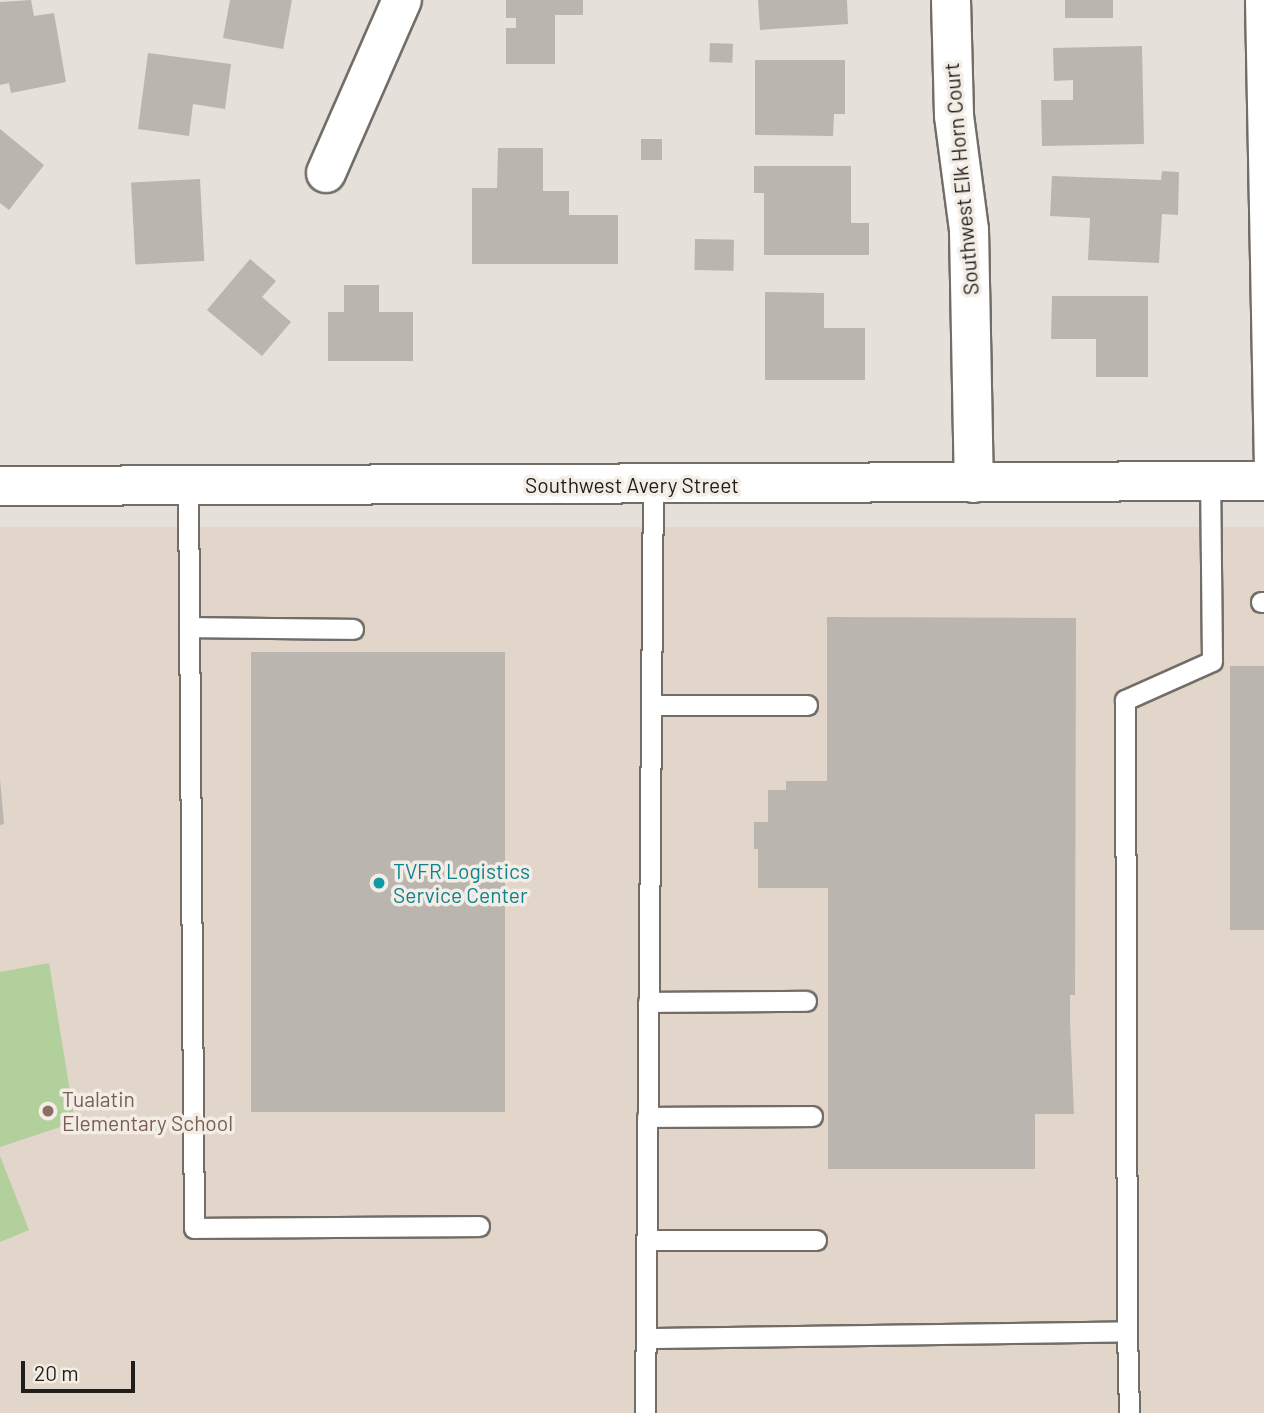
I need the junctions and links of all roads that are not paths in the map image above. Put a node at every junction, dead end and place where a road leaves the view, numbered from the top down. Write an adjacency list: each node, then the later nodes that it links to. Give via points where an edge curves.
1 (402, 0): 4 (main road)
2 (950, 0): 7 (main road, Southwest Elk Horn Court, via 954,116 969,230)
3 (1255, 0): 5 (lane)
4 (326, 173)
5 (1264, 481): 6 (main road, Southwest Avery Street)
6 (1210, 482): 7 (main road, Southwest Avery Street); 22 (lane, via 1212,661 1125,700)
7 (974, 483): 10 (main road, Southwest Avery Street)
8 (0, 486): 9 (main road, Southwest Avery Street)
9 (188, 486): 10 (main road, Southwest Avery Street); 11 (lane)
10 (653, 486): 13 (lane)
11 (189, 627): 12 (lane); 19 (lane, via 194,1228)
12 (353, 629)
13 (651, 705): 14 (lane); 16 (lane)
14 (807, 705)
15 (806, 1001): 16 (lane)
16 (648, 1003): 18 (lane)
17 (812, 1116): 18 (lane)
18 (648, 1117): 20 (lane)
19 (478, 1226)
20 (646, 1240): 21 (lane); 23 (lane)
21 (816, 1240)
22 (1127, 1331): 23 (lane); 25 (lane)
23 (646, 1338): 24 (lane)
24 (645, 1413)
25 (1129, 1413)

